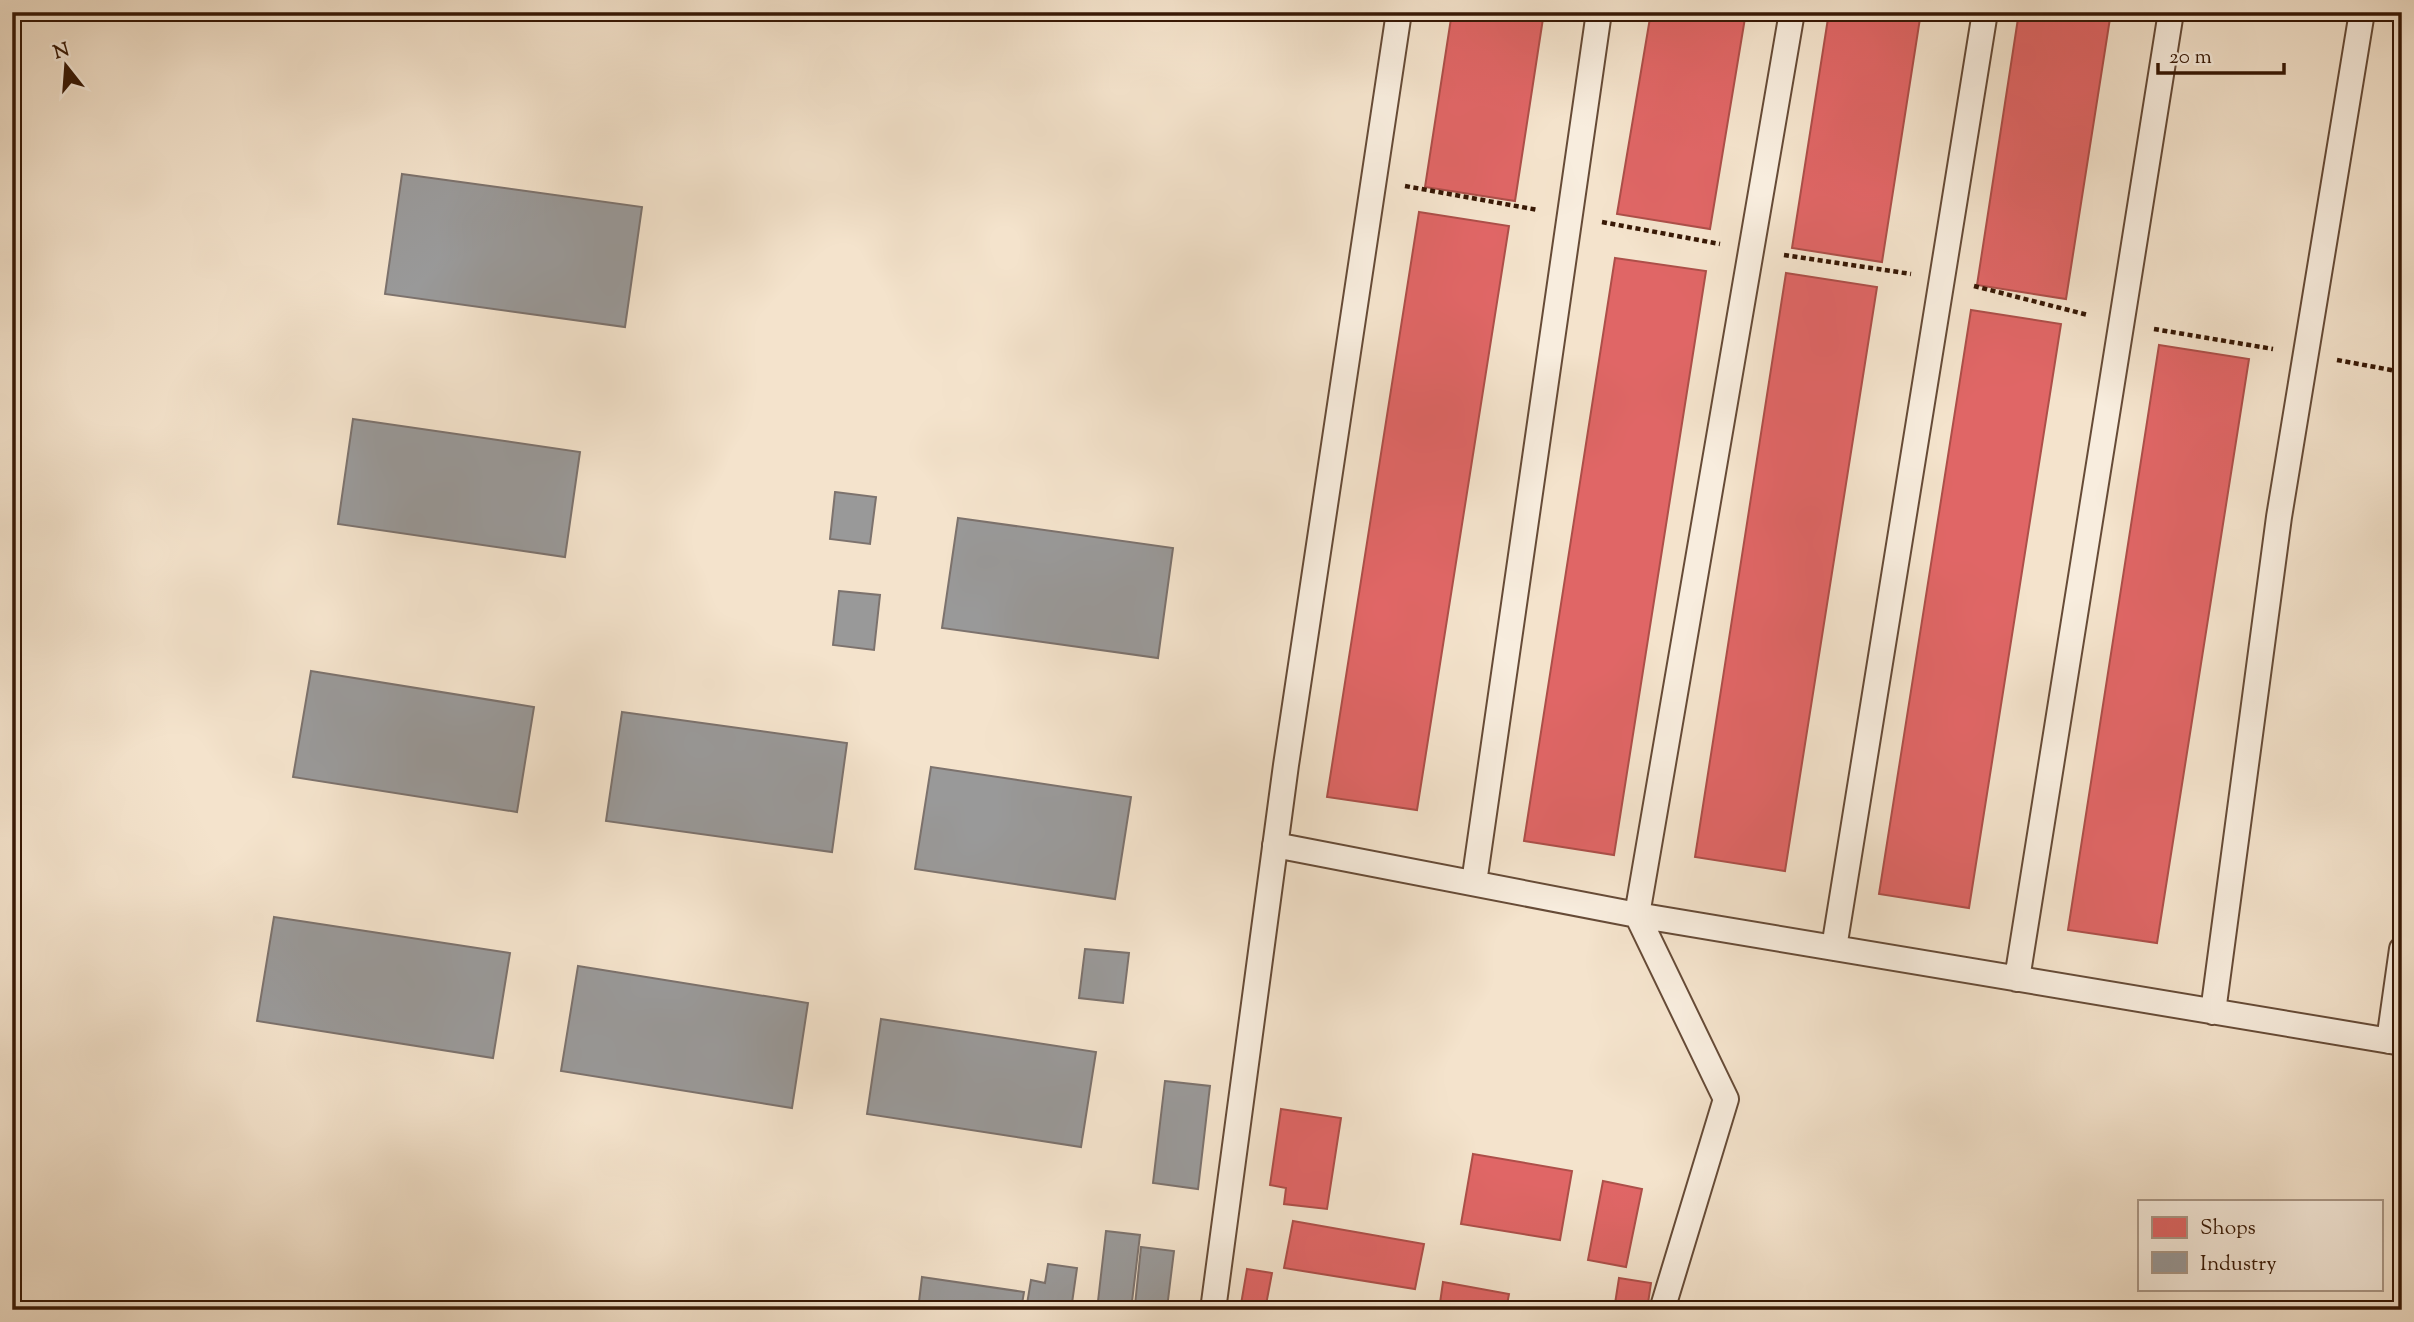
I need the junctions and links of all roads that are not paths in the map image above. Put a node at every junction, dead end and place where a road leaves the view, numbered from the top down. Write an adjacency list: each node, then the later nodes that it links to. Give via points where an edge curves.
1 (1399, 12): 7 (lane)
2 (1599, 12): 8 (lane)
3 (1793, 12): 9 (lane)
4 (1985, 12): 10 (lane)
5 (2171, 12): 12 (lane)
6 (2362, 12): 13 (lane, via 2279,517)
7 (1275, 845): 8 (lane); 15 (lane)
8 (1474, 883): 9 (lane)
9 (1637, 915): 10 (lane); 16 (lane, via 1726,1099)
10 (1834, 948): 12 (lane)
11 (2402, 949): 14 (lane)
12 (2017, 979): 13 (lane)
13 (2213, 1012): 14 (lane)
14 (2395, 1042)
15 (1213, 1310)
16 (1662, 1310)

